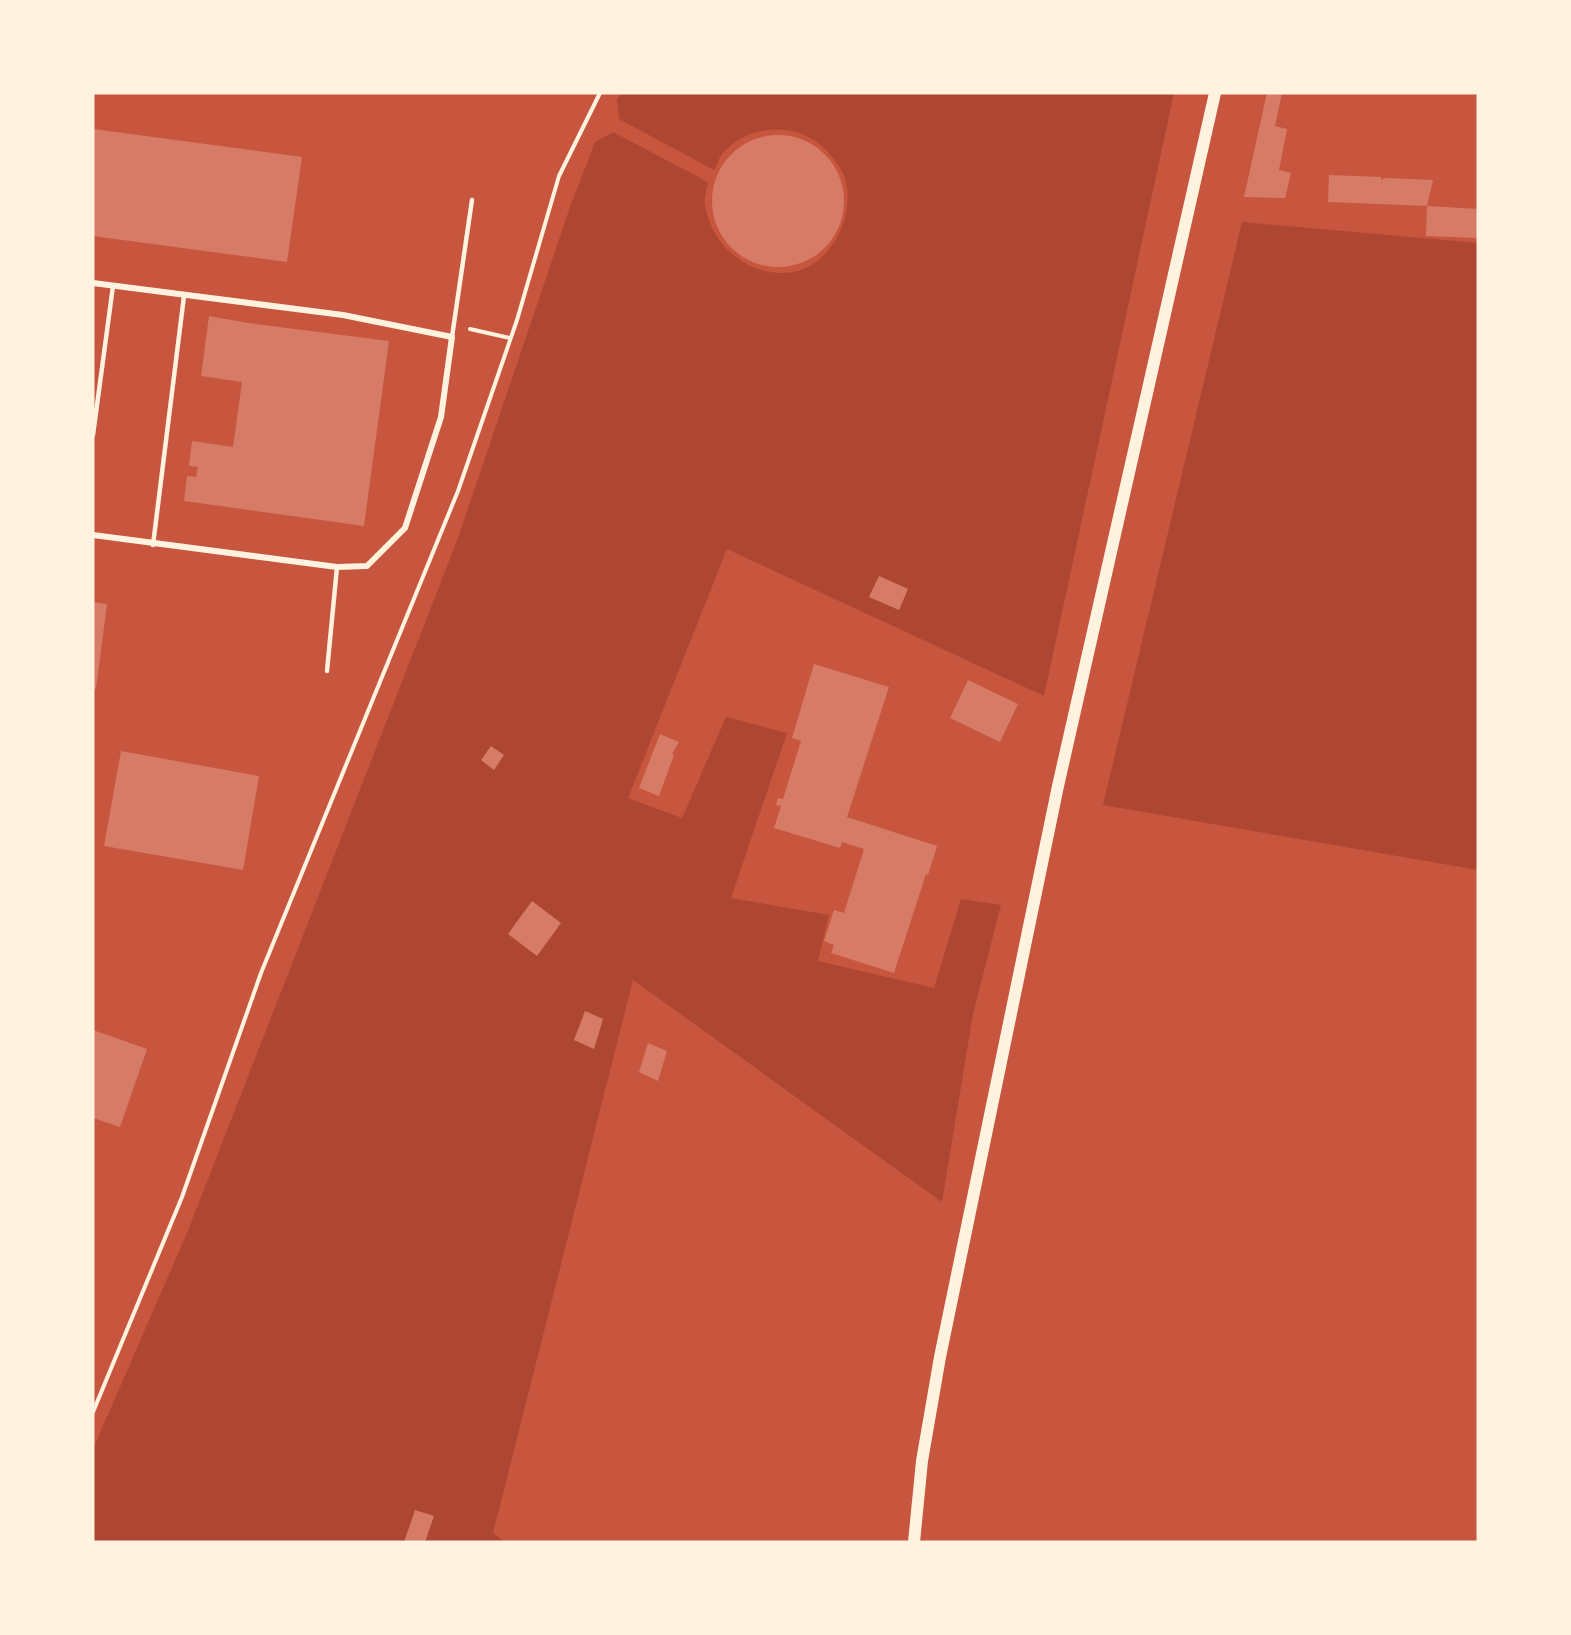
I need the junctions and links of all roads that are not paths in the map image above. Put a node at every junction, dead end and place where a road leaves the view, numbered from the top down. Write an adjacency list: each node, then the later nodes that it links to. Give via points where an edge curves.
1 (1215, 93): 12 (main road, via 1058,786 940,1358 922,1461)
2 (472, 200): 6 (lane)
3 (93, 283): 4 (street)
4 (113, 286): 5 (street); 7 (lane)
5 (184, 296): 6 (street, via 343,315); 9 (lane)
6 (452, 337): 10 (street, via 441,417 405,528 368,566)
7 (93, 435)
8 (93, 535): 9 (street)
9 (153, 544): 10 (street)
10 (337, 567): 11 (lane)
11 (327, 671)
12 (914, 1542)

